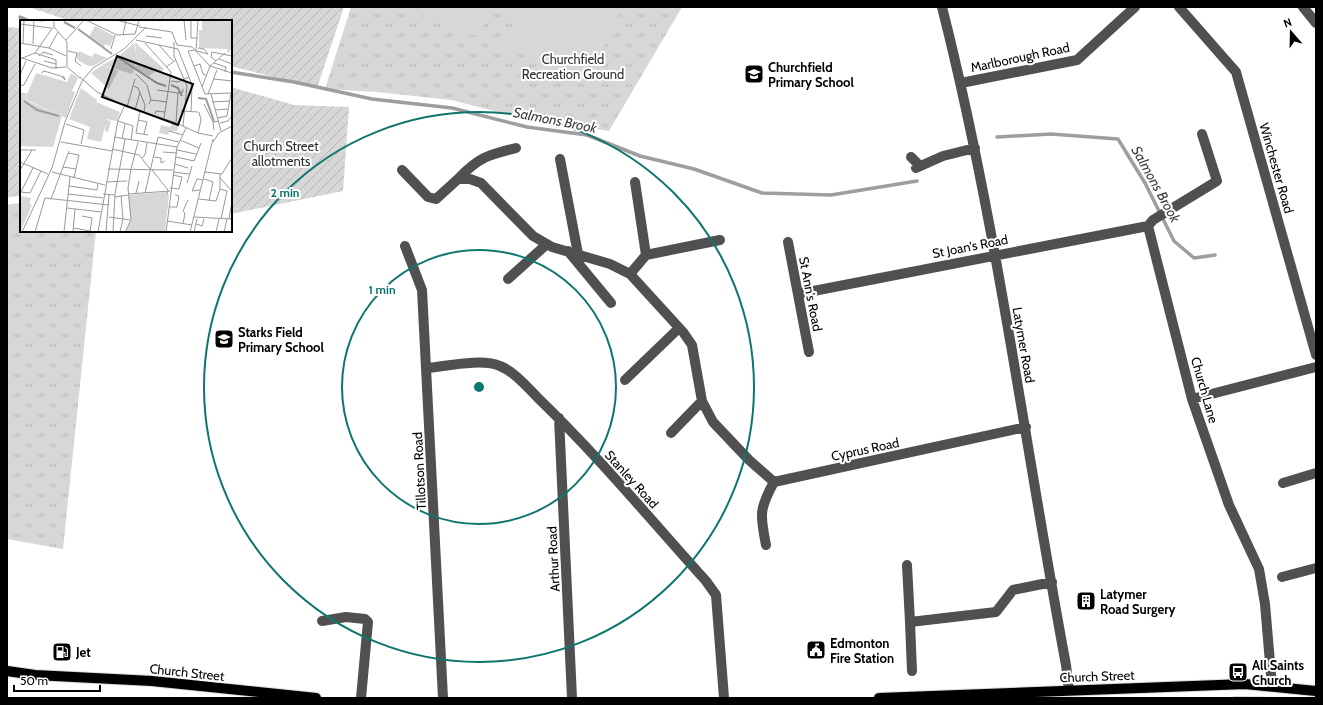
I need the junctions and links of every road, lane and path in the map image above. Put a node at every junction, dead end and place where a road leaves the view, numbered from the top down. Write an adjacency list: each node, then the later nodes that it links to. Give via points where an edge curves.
1 (942, 7): 6 (street, Latymer Road)
2 (1135, 7): 6 (street, Marlborough Road, via 1077,60)
3 (1179, 7): 30 (street, Winchester Road, via 1236,72)
4 (1303, 7): 5 (street)
5 (1316, 23)
6 (961, 82): 9 (street, Latymer Road)
7 (1202, 134): 15 (street, via 1217,181)
8 (516, 148): 13 (street, via 480,159)
9 (975, 148): 10 (street, via 943,156 918,167); 22 (street, Latymer Road)
10 (911, 157)
11 (560, 159): 21 (street)
12 (402, 170): 13 (street, via 428,197 436,199)
13 (458, 179): 18 (street, via 470,179 481,183 533,236)
14 (635, 182): 23 (street)
15 (1150, 223): 22 (street, St Joan's Road); 34 (street, Church Lane)
16 (720, 240): 23 (street)
17 (788, 242): 26 (street, St Ann's Road)
18 (547, 244): 20 (street); 25 (street)
19 (405, 246): 32 (street, Tillotson Road, via 422,290)
20 (568, 251): 21 (street); 27 (street)
21 (578, 254): 24 (street, via 610,264)
22 (994, 254): 26 (street, St Joan's Road); 37 (street, Latymer Road)
23 (646, 255): 24 (street)
24 (630, 274): 28 (street)
25 (508, 280)
26 (798, 294): 29 (street, St Ann's Road)
27 (611, 303)
28 (679, 328): 33 (street); 35 (street, via 692,345)
29 (809, 352)
30 (1316, 355)
31 (1316, 367): 34 (street)
32 (428, 368): 36 (street, Stanley Road, via 481,363 499,365 511,372); 57 (street, Tillotson Road)
33 (626, 380)
34 (1192, 399): 51 (street, Church Lane, via 1229,505 1259,569 1265,604)
35 (702, 401): 38 (street); 40 (street, via 713,422)
36 (559, 418): 58 (street, Arthur Road); 59 (street, Stanley Road, via 716,595)
37 (1026, 427): 40 (street, Cyprus Road); 46 (street, Latymer Road)
38 (671, 433)
39 (1316, 473): 41 (street)
40 (774, 482): 42 (street, via 762,508 761,521)
41 (1283, 483)
42 (766, 545)
43 (907, 565): 48 (street)
44 (1316, 568): 45 (street)
45 (1282, 577)
46 (1052, 582): 48 (street, via 1013,590 996,612); 52 (street, Latymer Road)
47 (322, 621): 56 (street, via 346,617 365,619 368,622)
48 (910, 622): 49 (street)
49 (912, 671)
50 (7, 672): 55 (main road, Church Street, via 152,681)
51 (1272, 686): 52 (main road, Church Street, via 1245,684); 53 (main road, Church Street)
52 (1069, 690): 54 (main road, Church Street)
53 (1316, 691)
54 (1034, 694): 60 (main road, Church Street)
55 (316, 698)
56 (361, 698)
57 (443, 698)
58 (572, 698)
59 (724, 698)
60 (879, 698)

